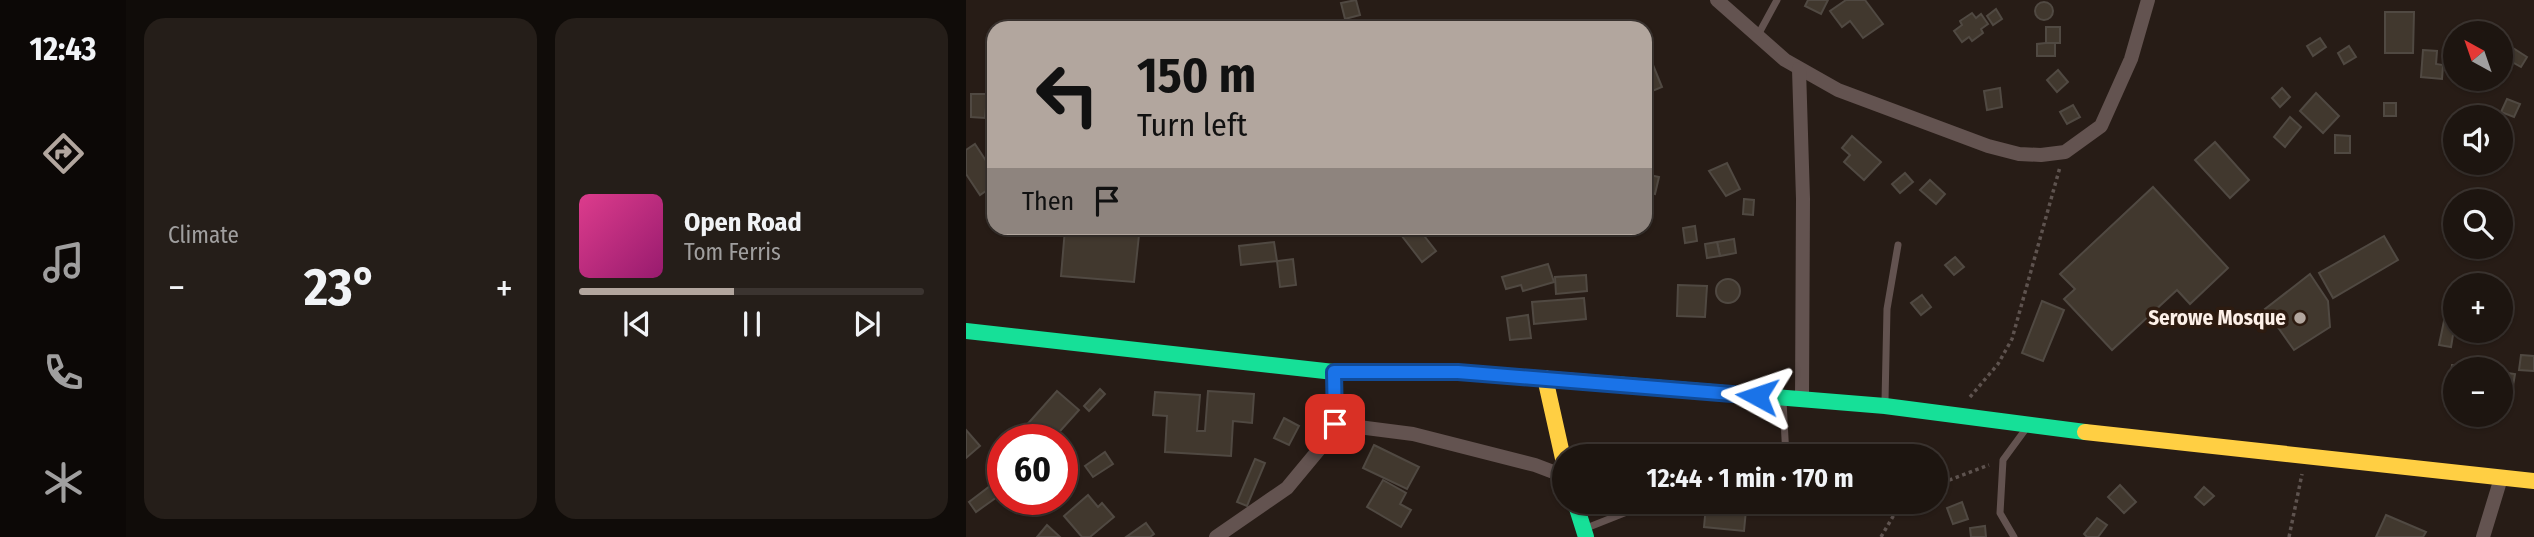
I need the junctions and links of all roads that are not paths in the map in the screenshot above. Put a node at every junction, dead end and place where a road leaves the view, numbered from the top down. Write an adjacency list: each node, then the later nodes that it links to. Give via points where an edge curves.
1 (1717, 0): 4 (street)
2 (1777, 0): 4 (lane)
3 (2148, 0): 5 (street, via 2131,59 2101,127 2065,152 2020,154 1988,146 1838,90)
4 (1757, 36): 5 (street)
5 (1799, 69): 11 (street)
6 (1898, 245): 12 (lane, via 1887,309)
7 (966, 331): 8 (main road)
8 (1334, 372): 9 (main road, via 1458,372); 13 (street)
9 (1545, 378): 10 (main road); 15 (main road)
10 (1783, 399): 11 (main road); 16 (lane)
11 (1802, 400): 12 (main road)
12 (1885, 406): 14 (main road)
13 (1335, 424): 17 (street, via 1413,434); 23 (street, via 1287,488)
14 (2028, 426): 18 (main road); 24 (lane, via 2003,460 2000,513)
15 (1560, 444)
16 (1785, 444)
17 (1552, 471)
18 (2501, 478): 19 (main road); 25 (street)
19 (2534, 481)
20 (1579, 514): 22 (main road)
21 (1626, 514): 22 (lane)
22 (1585, 533)
23 (1216, 537)
24 (2014, 537)
25 (2483, 537)

